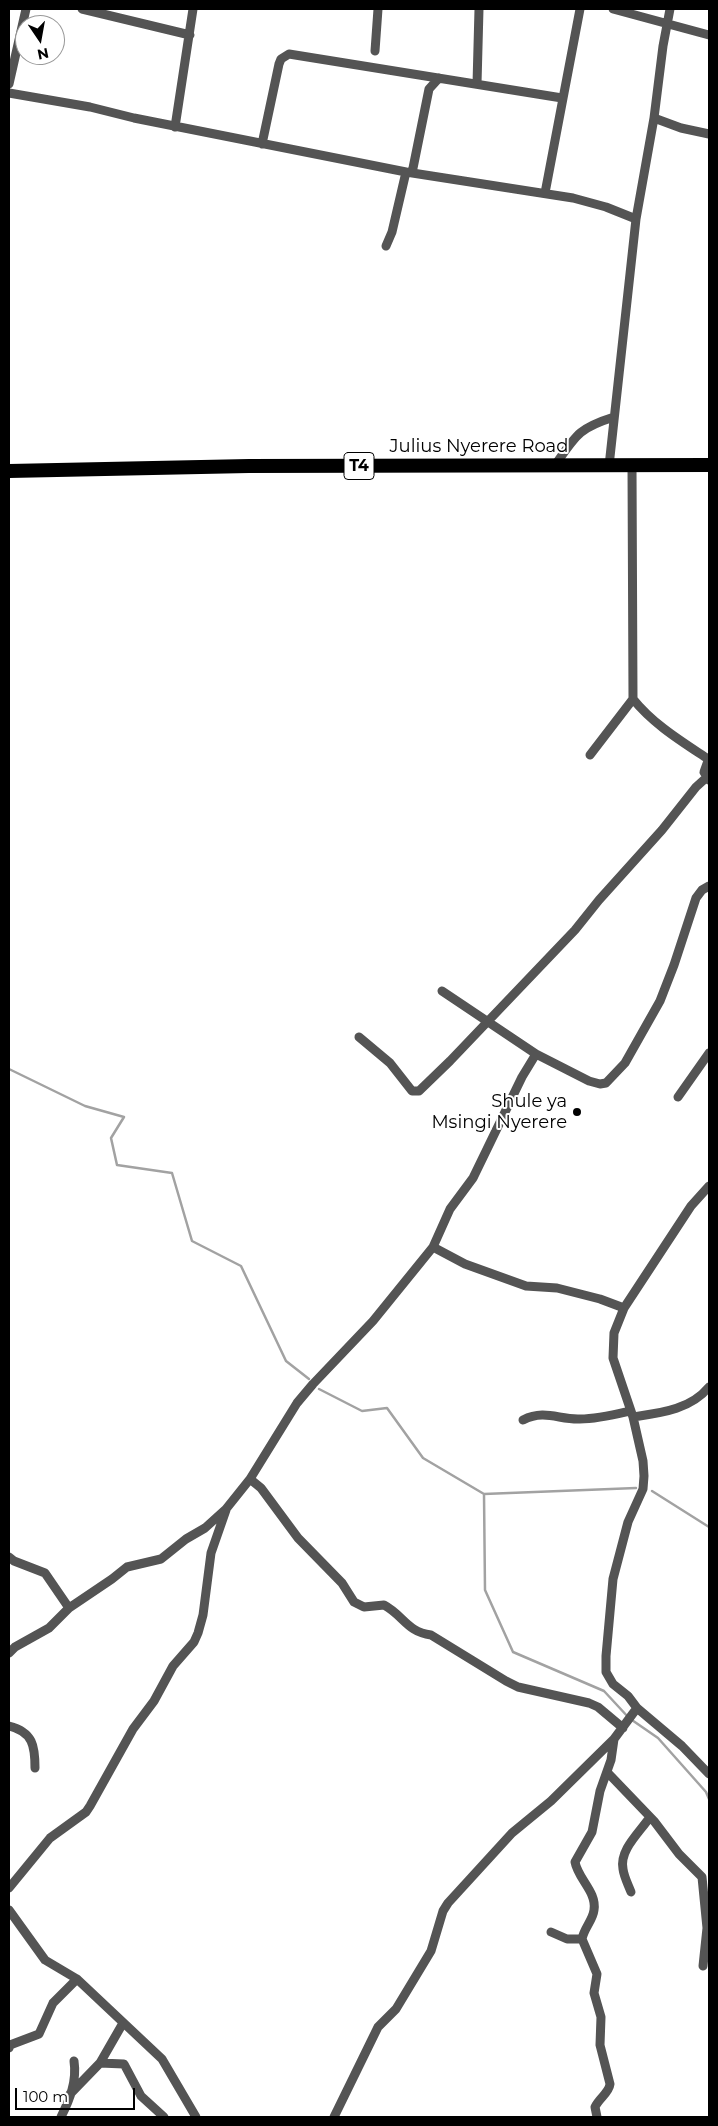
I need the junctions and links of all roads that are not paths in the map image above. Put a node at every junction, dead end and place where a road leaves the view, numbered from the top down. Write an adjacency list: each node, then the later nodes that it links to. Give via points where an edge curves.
1 (26, 9): 15 (street)
2 (82, 9): 12 (street)
3 (193, 9): 12 (street)
4 (378, 9): 13 (street)
5 (479, 9): 16 (street)
6 (580, 9): 18 (street)
7 (613, 9): 9 (street)
8 (670, 9): 10 (street)
9 (641, 12): 10 (street)
10 (666, 24): 11 (street); 19 (street)
11 (709, 34)
12 (190, 35): 20 (street)
13 (376, 51)
14 (439, 78): 16 (street); 22 (street, via 289,54 279,64); 23 (street, via 429,89)
15 (9, 84)
16 (477, 84): 18 (street)
17 (9, 93): 20 (street, via 90,107)
18 (562, 98): 24 (street)
19 (654, 118): 21 (street); 25 (street)
20 (175, 127): 22 (street)
21 (709, 134)
22 (262, 144): 23 (street)
23 (409, 172): 24 (street); 26 (street)
24 (545, 193): 25 (street, via 606,207)
25 (636, 219): 27 (street)
26 (386, 246)
27 (614, 416): 28 (street, via 584,428); 30 (street)
28 (556, 464): 30 (highway, Julius Nyerere Road / T4); 32 (highway, Julius Nyerere Road / T4)
29 (709, 465): 31 (highway, Julius Nyerere Road / T4)
30 (609, 466): 31 (highway, Julius Nyerere Road / T4)
31 (632, 466): 33 (street)
32 (9, 471)
33 (633, 698): 34 (street); 35 (street, via 669,733)
34 (590, 755)
35 (709, 758): 36 (street, via 704,772)
36 (708, 779): 39 (street, via 696,787 575,930)
37 (709, 886): 41 (street, via 696,898 660,1001 625,1063 606,1083 589,1081)
38 (442, 991): 39 (street)
39 (488, 1021): 40 (street, via 450,1062 416,1092 390,1063); 41 (street)
40 (359, 1037)
41 (536, 1054): 45 (street, via 473,1178 450,1209)
42 (709, 1054): 43 (street)
43 (678, 1098)
44 (709, 1186): 46 (street, via 691,1206)
45 (433, 1247): 46 (street, via 465,1264 526,1286 557,1288); 50 (street, via 373,1321 312,1384)
46 (624, 1308): 48 (street, via 614,1333 613,1358)
47 (709, 1387): 48 (street, via 692,1403 667,1411)
48 (631, 1414): 49 (street, via 578,1420 534,1415); 55 (street, via 643,1461 643,1489 628,1522 613,1579 606,1672 613,1684)
49 (524, 1420)
50 (250, 1479): 51 (street); 57 (street, via 358,1605 384,1605 414,1630 432,1635 506,1681 518,1687 589,1703)
51 (226, 1510): 53 (street, via 161,1559 127,1566); 63 (street, via 211,1553 202,1615 194,1642 172,1666 86,1812 50,1838)
52 (9, 1557): 53 (street, via 45,1573)
53 (69, 1608): 54 (street, via 50,1628 15,1647)
54 (9, 1654)
55 (637, 1708): 57 (street); 61 (street)
56 (9, 1726): 59 (street, via 25,1732 32,1741)
57 (624, 1728): 58 (street)
58 (614, 1739): 60 (street); 78 (street, via 551,1801 512,1833 448,1903 431,1951 396,2009 378,2027)
59 (35, 1768)
60 (607, 1772): 62 (street); 67 (street, via 592,1832 576,1862 594,1899 594,1913)
61 (709, 1774)
62 (650, 1817): 64 (street, via 623,1857 623,1870); 68 (street, via 702,1877 707,1928)
63 (9, 1888)
64 (631, 1892)
65 (9, 1910): 69 (street, via 45,1960)
66 (551, 1932): 67 (street, via 567,1939)
67 (582, 1939): 79 (street, via 597,1974 594,1993 601,2017 600,2045 610,2084 595,2107)
68 (704, 1966)
69 (77, 1979): 70 (street); 71 (street, via 53,2003 39,2034)
70 (123, 2023): 73 (street); 77 (street, via 162,2059)
71 (9, 2048)
72 (74, 2061): 74 (street, via 76,2073)
73 (100, 2063): 74 (street); 76 (street, via 124,2064 141,2096)
74 (70, 2094): 75 (street)
75 (61, 2117)
76 (164, 2117)
77 (196, 2117)
78 (334, 2117)
79 (597, 2117)

